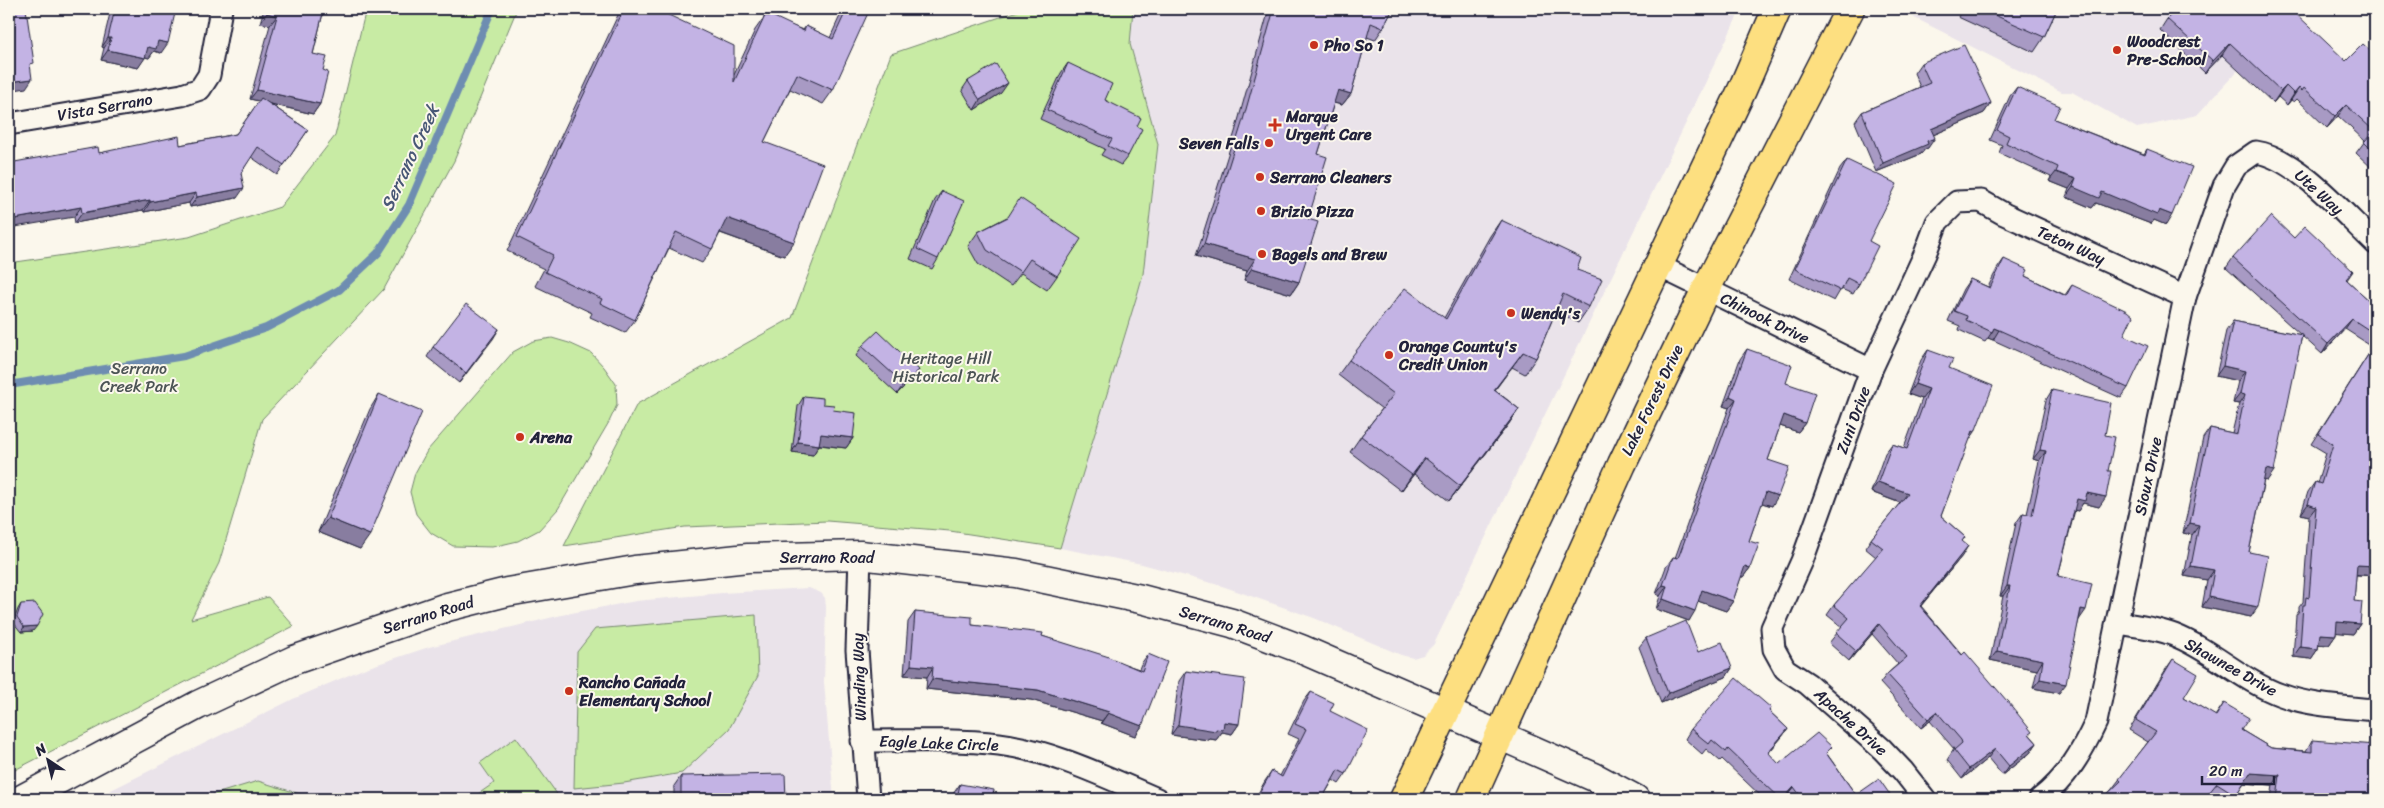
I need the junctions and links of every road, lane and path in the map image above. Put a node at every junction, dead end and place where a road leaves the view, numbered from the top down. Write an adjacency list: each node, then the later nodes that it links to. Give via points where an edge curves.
1 (221, 9): 4 (street, Vista Serrano, via 209,75 200,88 182,95)
2 (1777, 9): 8 (main road)
3 (1850, 9): 9 (main road, Lake Forest Drive)
4 (9, 124)
5 (2256, 152): 7 (street, Ute Way, via 2270,154 2296,170); 10 (street, Sioux Drive, via 2236,166 2224,186)
6 (1957, 202): 10 (street, Teton Way, via 1981,201); 11 (street, Zuni Drive, via 1937,222)
7 (2375, 243)
8 (1659, 266): 9 (street, Chinook Drive); 16 (main road)
9 (1706, 289): 11 (street, Chinook Drive); 17 (main road, Lake Forest Drive, via 1622,464)
10 (2185, 297): 13 (street, Sioux Drive)
11 (1871, 370): 14 (street, Zuni Drive, via 1802,561 1772,628)
12 (860, 555): 16 (street, Serrano Road, via 1016,573 1141,599 1232,623 1301,648); 18 (street, Winding Way, via 857,650); 19 (street, Serrano Road, via 748,558 635,570 507,592 447,607 294,660 198,706)
13 (2118, 623): 15 (street, Shawnee Drive, via 2175,635 2280,695 2312,704); 26 (street, Sioux Drive, via 2096,722 2071,768)
14 (1774, 649): 25 (street, Apache Drive, via 1785,669 1808,684 1882,749)
15 (2375, 710)
16 (1446, 713): 17 (street, Serrano Road); 22 (main road)
17 (1501, 736): 23 (main road, Lake Forest Drive); 24 (street, Serrano Road)
18 (862, 741): 20 (street, Winding Way); 21 (street, Eagle Lake Circle, via 1001,744 1068,761)
19 (22, 799)
20 (868, 799)
21 (1157, 799)
22 (1404, 799)
23 (1471, 799)
24 (1635, 799)
25 (1924, 799)
26 (2040, 799)

